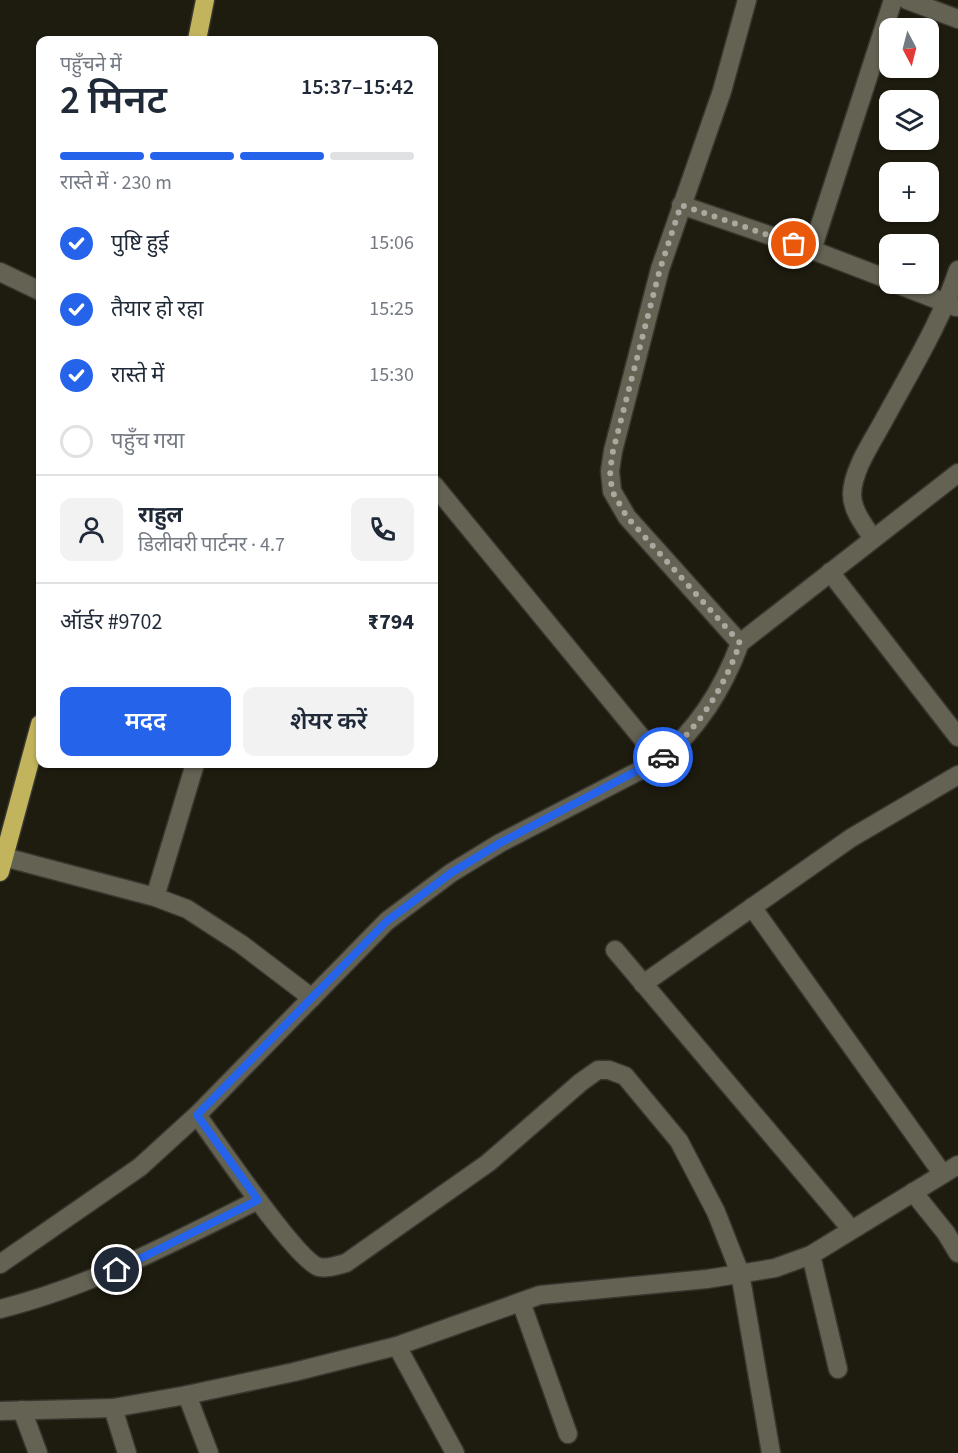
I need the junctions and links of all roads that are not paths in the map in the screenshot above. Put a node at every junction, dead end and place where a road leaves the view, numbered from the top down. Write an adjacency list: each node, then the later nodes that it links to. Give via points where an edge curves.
1 (206, 0): 6 (highway)
2 (747, 0): 7 (street, via 722,92)
3 (893, 0): 8 (street)
4 (907, 0): 5 (street)
5 (958, 19)
6 (198, 36)
7 (681, 205): 8 (street); 19 (street, via 660,269 613,451 612,491 627,517)
8 (812, 250): 11 (street)
9 (958, 270): 14 (street)
10 (0, 272): 12 (street)
11 (879, 276)
12 (36, 289)
13 (924, 294): 14 (street)
14 (953, 305): 17 (street, via 856,478 853,506)
15 (958, 473): 17 (street)
16 (438, 490): 22 (street)
17 (873, 539): 18 (street)
18 (830, 573): 19 (street); 20 (street)
19 (740, 643): 22 (street, via 718,692 695,725)
20 (958, 737)
21 (36, 739): 25 (highway)
22 (660, 760): 30 (street, via 544,818 451,873 387,921)
23 (192, 768): 26 (street)
24 (958, 775): 27 (street, via 851,838)
25 (2, 865): 26 (street)
26 (155, 897): 30 (street, via 187,909)
27 (752, 907): 29 (street); 32 (street)
28 (615, 950): 29 (street)
29 (644, 984): 35 (street)
30 (312, 998): 31 (street)
31 (197, 1115): 34 (street); 38 (street, via 140,1167)
32 (950, 1169): 33 (street)
33 (913, 1192): 35 (street); 36 (street)
34 (258, 1200): 39 (street, via 304,1258 317,1267 346,1263 488,1163 581,1082 598,1070 609,1070 625,1076 679,1141 716,1212); 41 (street, via 117,1270)
35 (851, 1229): 37 (street)
36 (958, 1253)
37 (811, 1255): 39 (street, via 775,1268); 43 (street)
38 (0, 1264)
39 (740, 1273): 40 (street, via 540,1295); 53 (street)
40 (521, 1302): 42 (street); 48 (street)
41 (0, 1309)
42 (397, 1346): 44 (street); 52 (street)
43 (838, 1369)
44 (187, 1395): 45 (street); 51 (street)
45 (113, 1408): 46 (street); 50 (street)
46 (22, 1410): 47 (street); 49 (street)
47 (0, 1411)
48 (568, 1434)
49 (38, 1453)
50 (127, 1453)
51 (209, 1453)
52 (455, 1453)
53 (771, 1453)

